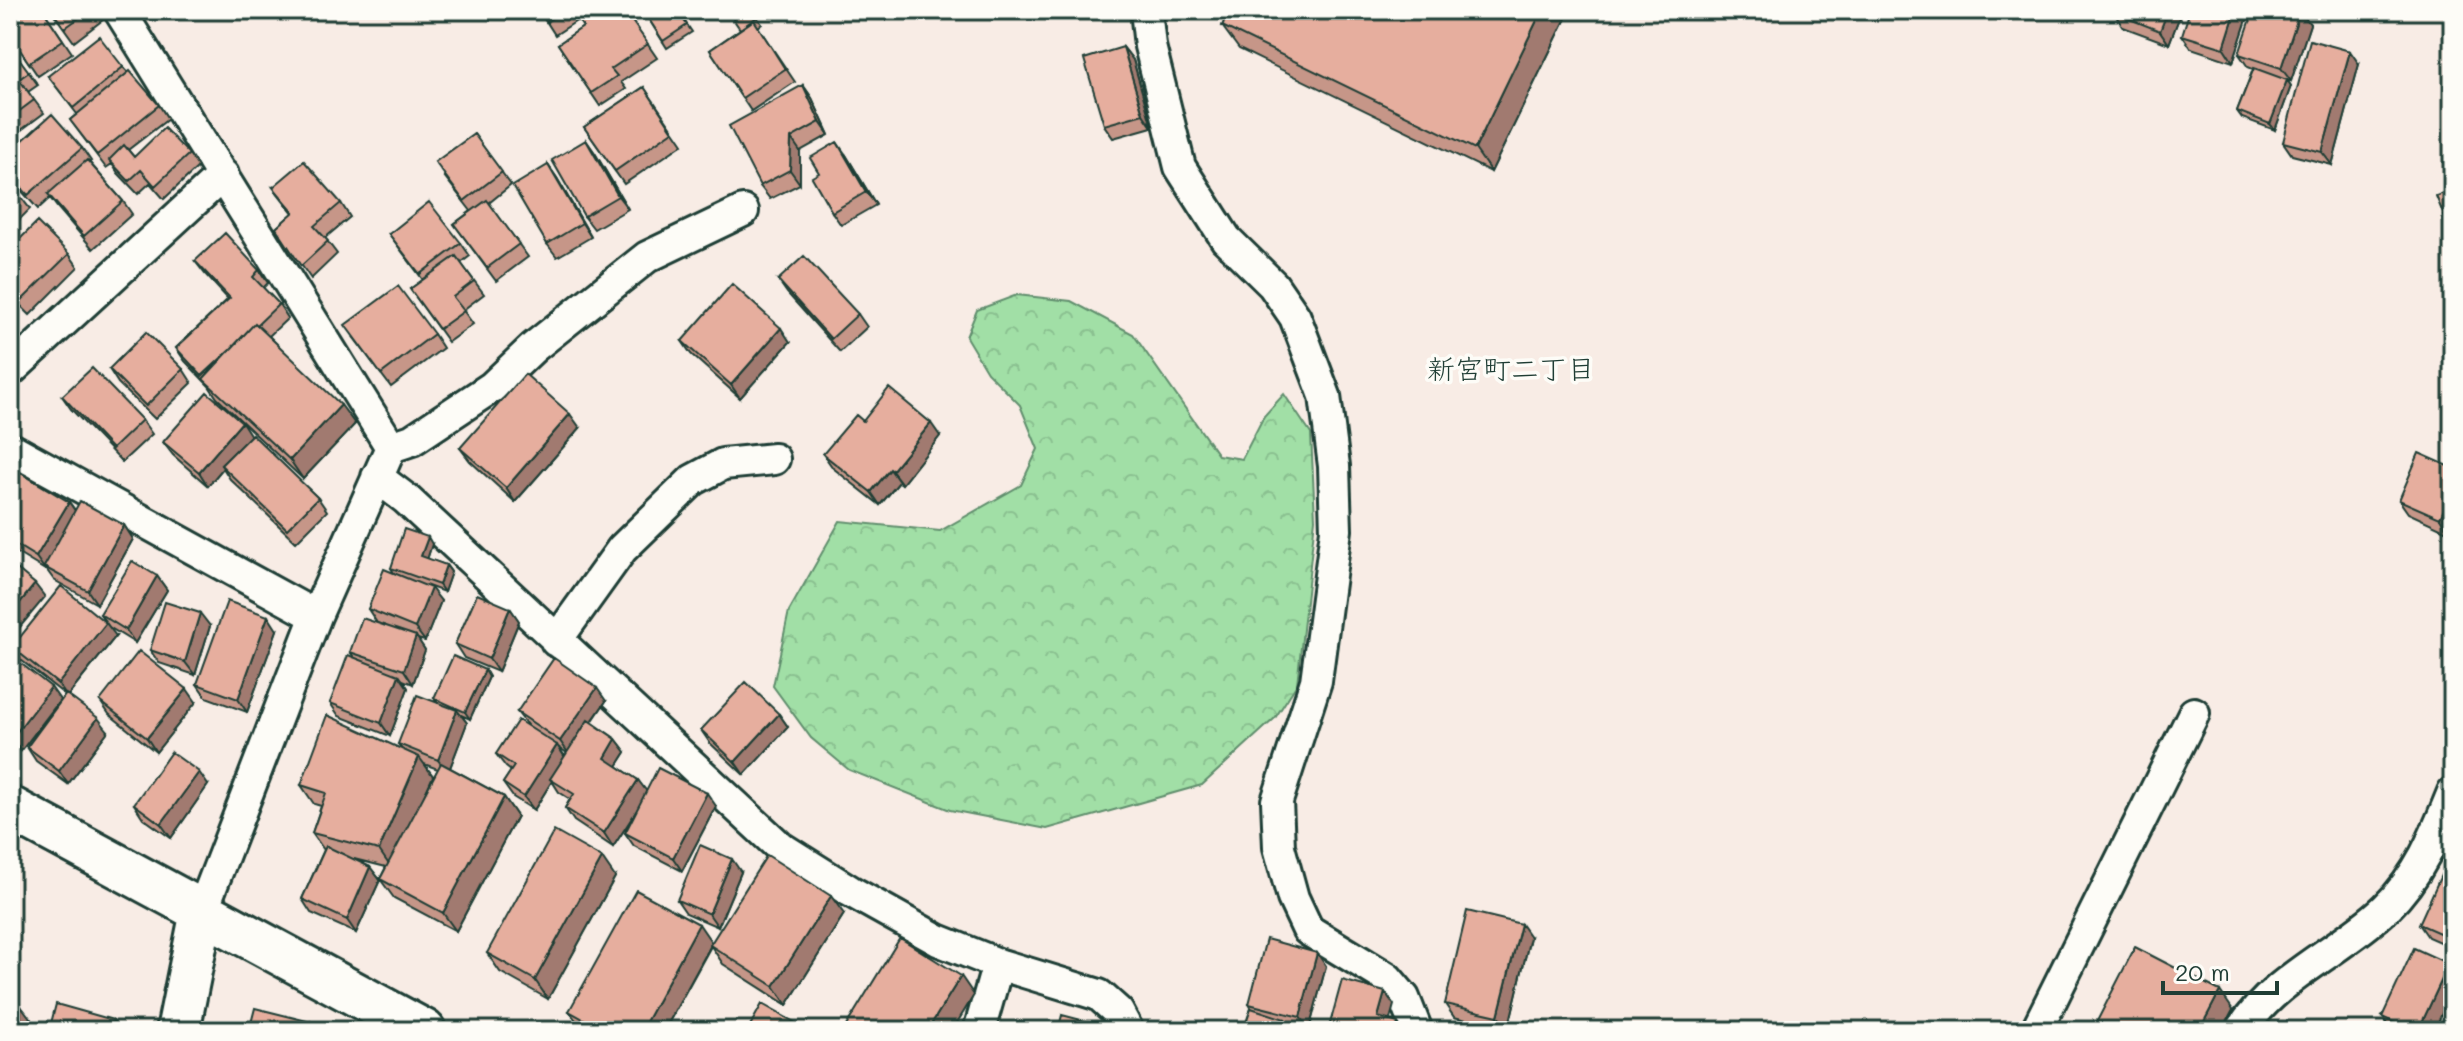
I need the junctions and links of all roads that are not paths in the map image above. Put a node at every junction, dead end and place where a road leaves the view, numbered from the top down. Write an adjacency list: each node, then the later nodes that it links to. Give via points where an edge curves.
1 (119, 10): 3 (street)
2 (1146, 10): 21 (street, via 1180,167 1226,239 1273,285 1295,317 1325,396 1336,530 1316,681 1277,801 1279,847 1308,930 1387,978 1404,998)
3 (223, 175): 5 (street); 6 (street)
4 (743, 211): 6 (street, via 647,257 492,387 412,440)
5 (10, 371)
6 (391, 447): 9 (street)
7 (10, 448): 10 (street)
8 (774, 459): 11 (street, via 723,464 693,480 622,549)
9 (377, 477): 10 (street); 11 (street)
10 (316, 616): 15 (street)
11 (556, 641): 16 (street, via 780,847 938,940)
12 (2194, 713): 22 (street)
13 (2453, 792): 23 (street, via 2431,846 2386,908 2280,989)
14 (10, 808): 15 (street)
15 (202, 911): 17 (street); 18 (street)
16 (998, 964): 19 (street); 20 (street, via 1099,995 1118,1012)
17 (178, 1031)
18 (424, 1031)
19 (979, 1031)
20 (1128, 1031)
21 (1417, 1031)
22 (2036, 1031)
23 (2241, 1031)

